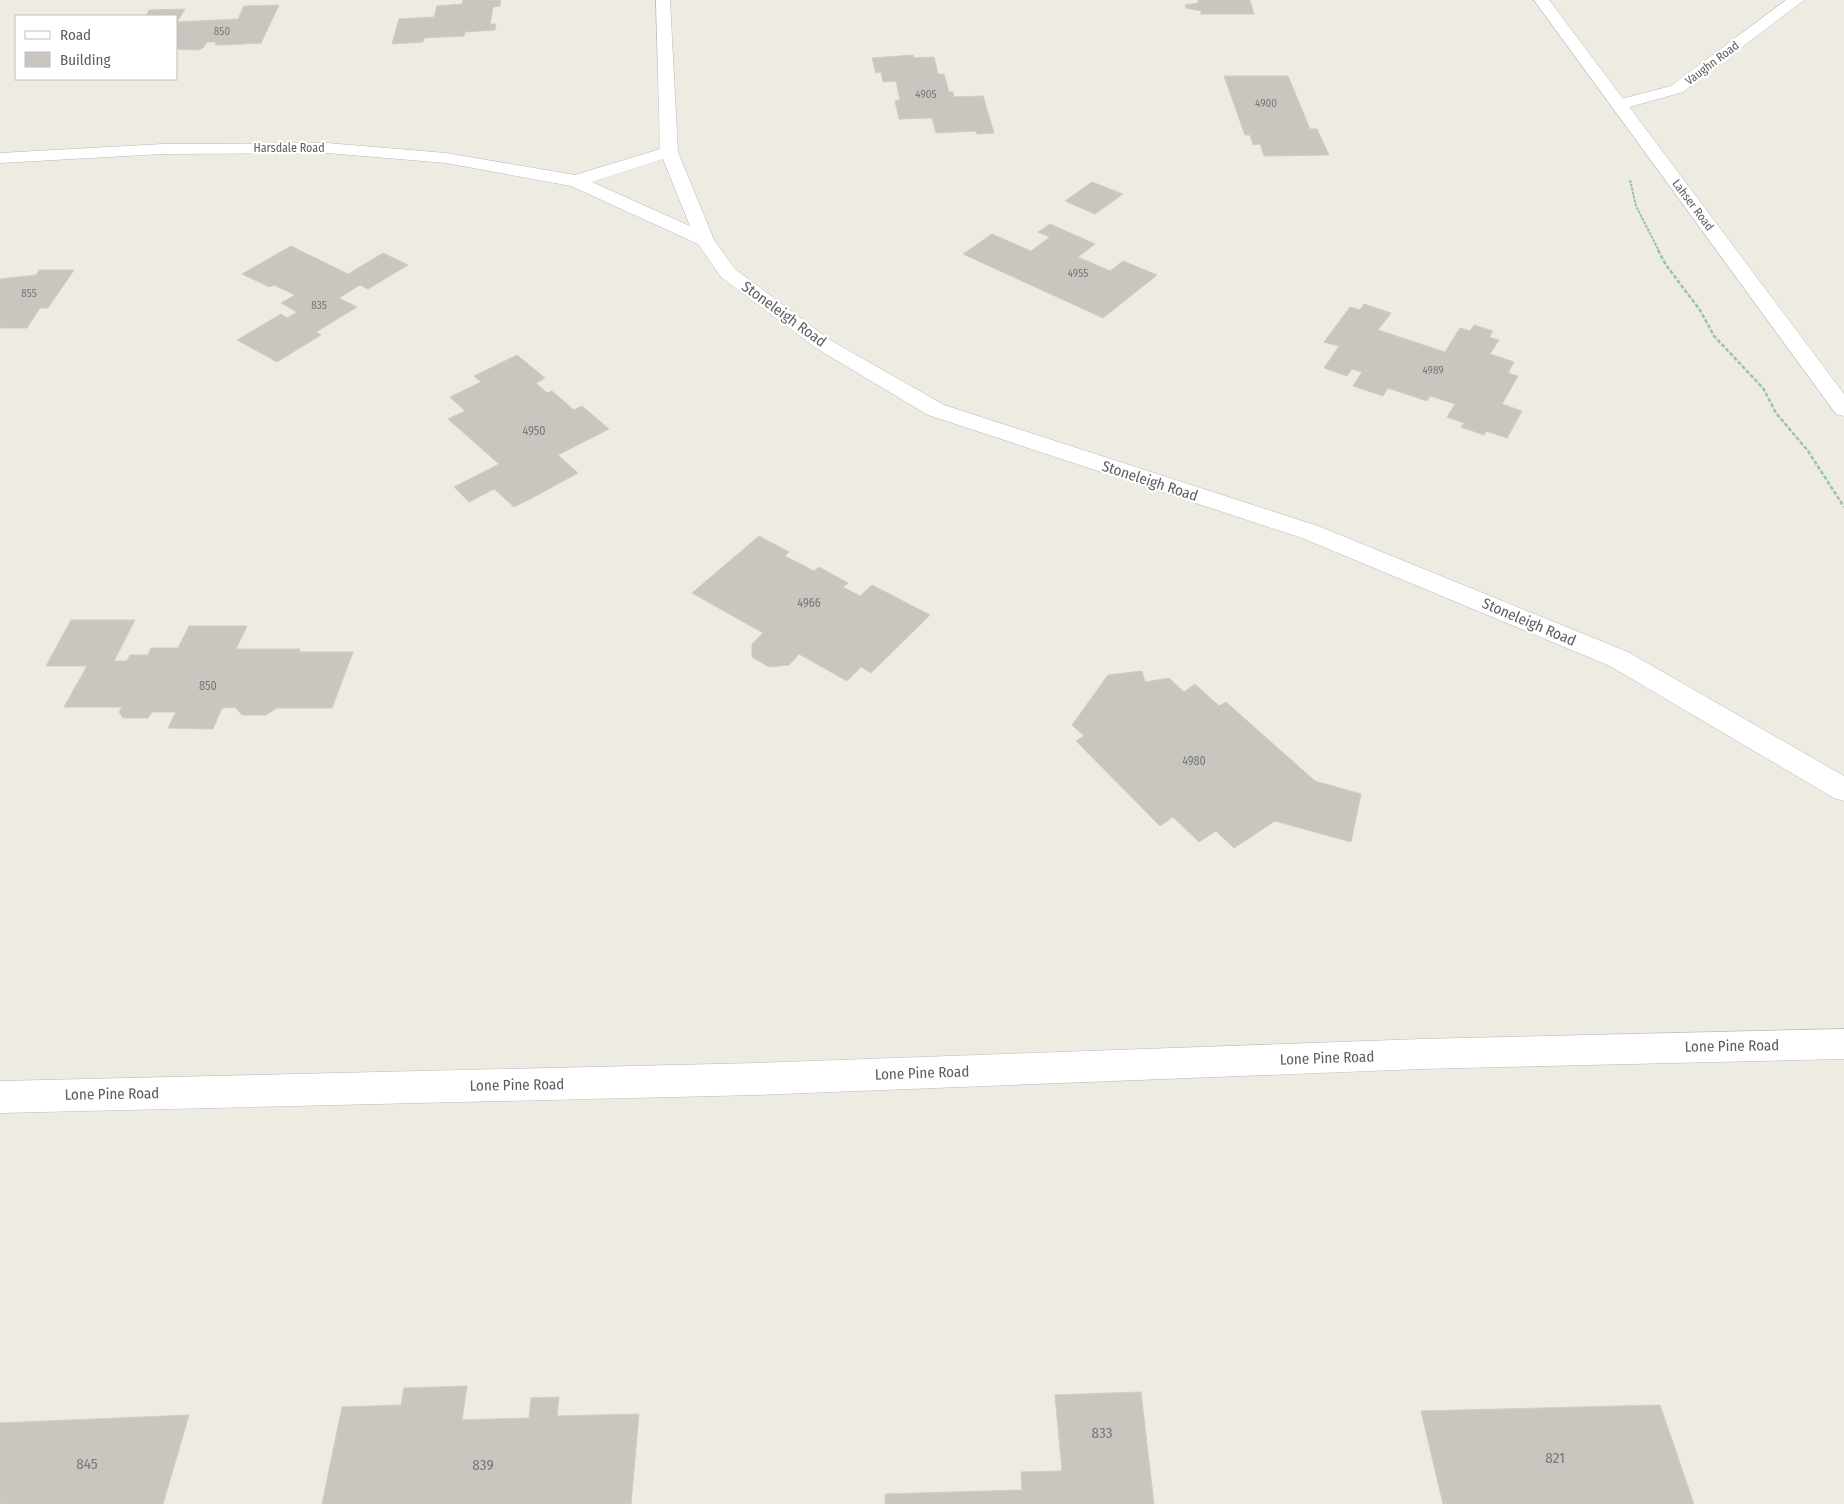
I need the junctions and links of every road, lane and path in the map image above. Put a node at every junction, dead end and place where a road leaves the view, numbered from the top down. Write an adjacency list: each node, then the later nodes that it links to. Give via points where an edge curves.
1 (663, 0): 5 (street, Stoneleigh Road)
2 (1541, 0): 4 (street, Lahser Road)
3 (1796, 0): 4 (street, Vaughn Road, via 1677,89)
4 (1619, 106): 10 (street, Lahser Road)
5 (669, 152): 8 (street, Harsdale Road); 9 (street, Stoneleigh Road)
6 (0, 158): 8 (street, Harsdale Road, via 163,148 327,148 446,158)
7 (1629, 178): 11 (path, via 1636,206 1666,265 1700,310 1714,336 1763,388 1776,413 1808,451)
8 (576, 181): 9 (street, Harsdale Road)
9 (705, 240): 12 (street, Stoneleigh Road, via 728,273 823,344 936,410 1310,532 1522,618 1619,659)
10 (1844, 409)
11 (1844, 507)
12 (1844, 790)
13 (1844, 1044): 14 (street, Lone Pine Road, via 1421,1054 756,1079)
14 (0, 1097)

